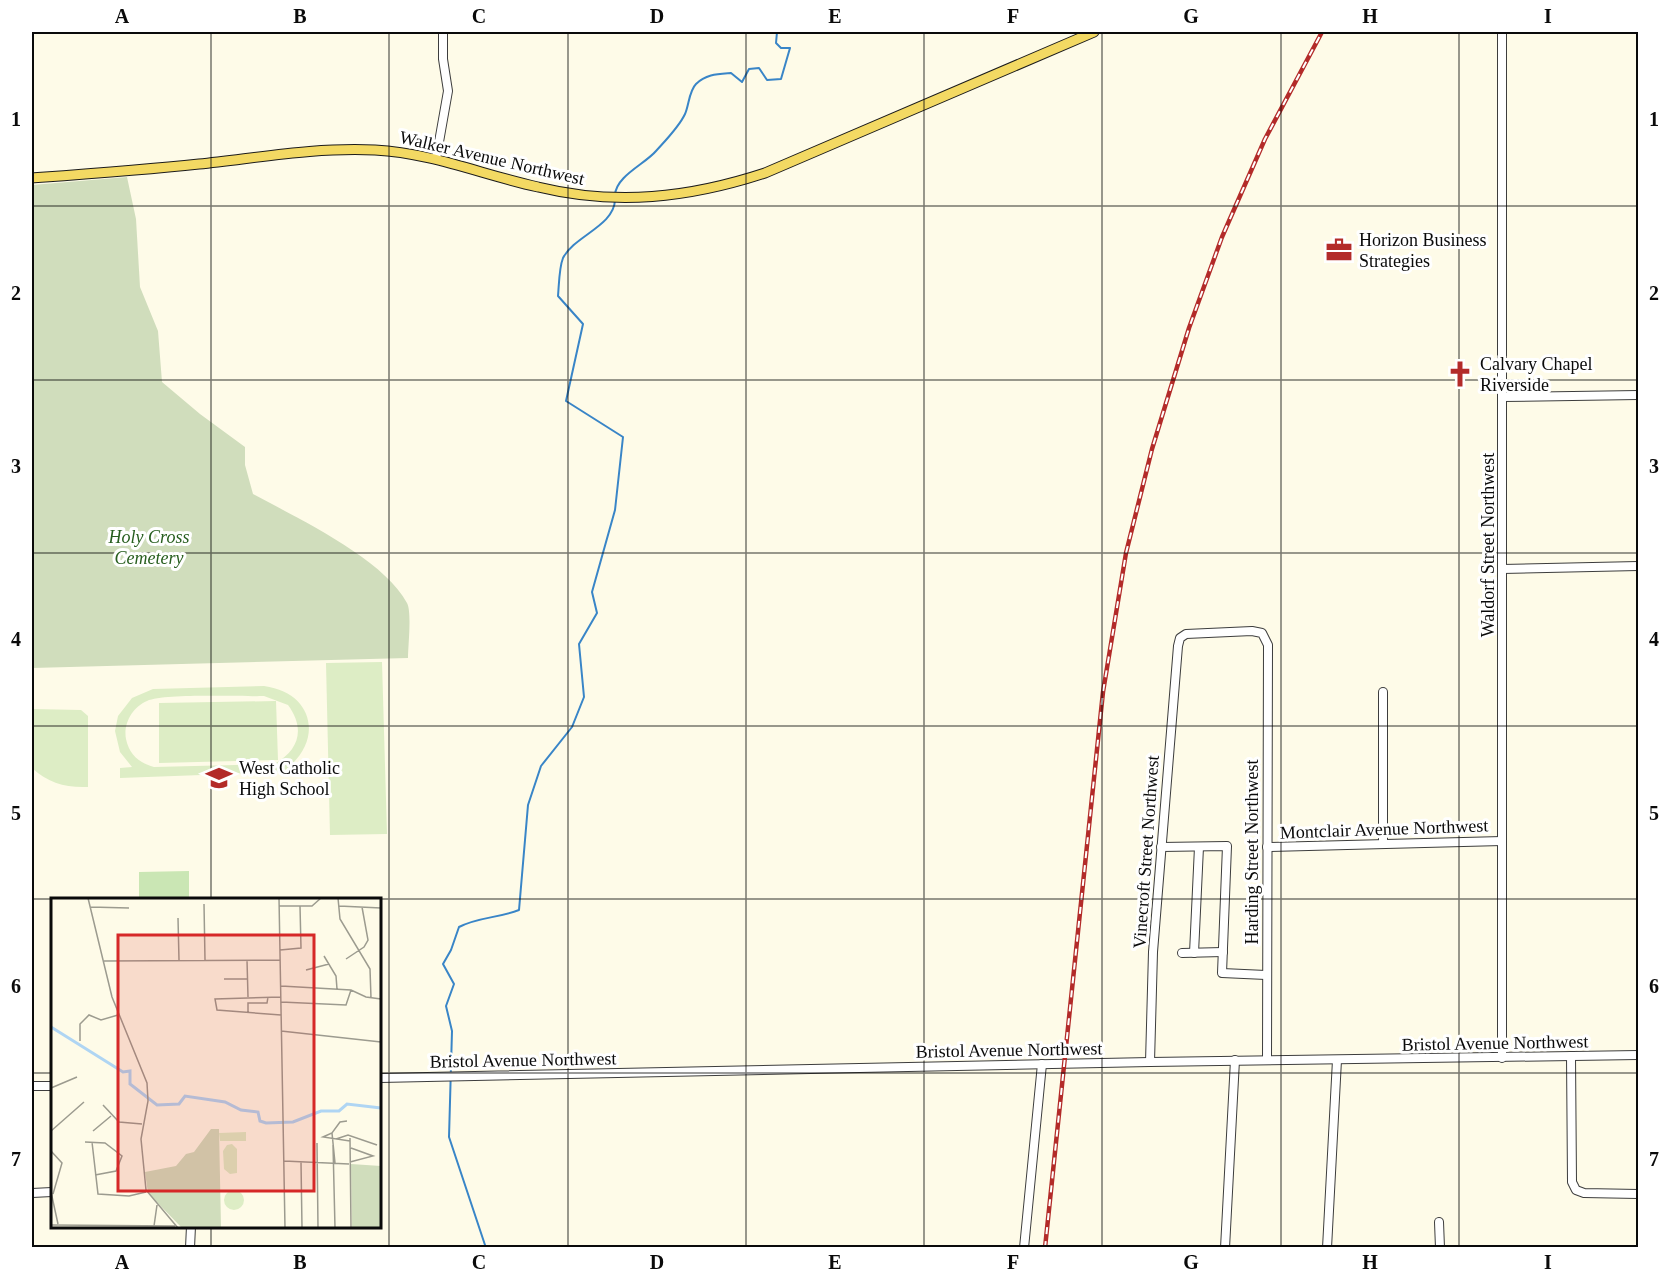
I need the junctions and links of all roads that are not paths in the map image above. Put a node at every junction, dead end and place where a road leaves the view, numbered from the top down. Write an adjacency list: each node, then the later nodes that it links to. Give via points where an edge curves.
1 (443, 32): 4 (street, via 448,91)
2 (1094, 32): 4 (main road, Walker Avenue Northwest, via 765,173 706,190 637,199 606,198 537,187)
3 (1502, 32): 7 (street, Waldorf Street Northwest)
4 (436, 159): 5 (main road, Walker Avenue Northwest, via 400,152 343,149)
5 (32, 178)
6 (1638, 395): 7 (street)
7 (1503, 397): 9 (street, Waldorf Street Northwest)
8 (1638, 566): 9 (street)
9 (1502, 569): 12 (street, Waldorf Street Northwest)
10 (1268, 645): 14 (street, Vinecroft Street Northwest, via 1262,633 1252,631 1186,634 1180,638); 16 (street, Harding Street Northwest)
11 (1383, 692): 13 (street)
12 (1502, 841): 13 (street, Montclair Avenue Northwest); 23 (street, Waldorf Street Northwest)
13 (1383, 843): 16 (street, Montclair Avenue Northwest)
14 (1161, 847): 15 (street); 27 (street, Vinecroft Street Northwest)
15 (1199, 847): 17 (street, via 1227,846); 19 (street)
16 (1267, 847): 20 (street, Harding Street Northwest)
17 (1223, 952): 19 (street); 20 (street, via 1222,973)
18 (1182, 953): 19 (street)
19 (1194, 953)
20 (1266, 975): 25 (street, Harding Street Northwest)
21 (1638, 1055): 22 (street, Bristol Avenue Northwest)
22 (1570, 1056): 23 (street, Bristol Avenue Northwest); 34 (street, via 1572,1182 1576,1190 1584,1193)
23 (1502, 1058): 26 (street, Bristol Avenue Northwest)
24 (1235, 1060): 25 (street, Bristol Avenue Northwest); 27 (street, Bristol Avenue Northwest); 39 (street)
25 (1267, 1060): 26 (street, Bristol Avenue Northwest)
26 (1337, 1060): 40 (street)
27 (1150, 1062): 28 (street, Bristol Avenue Northwest)
28 (1042, 1064): 29 (street, Bristol Avenue Northwest); 38 (street)
29 (381, 1078)
30 (32, 1086): 31 (street)
31 (51, 1086)
32 (51, 1192): 33 (street)
33 (32, 1193)
34 (1638, 1194)
35 (1439, 1222): 41 (street)
36 (191, 1228): 37 (street)
37 (190, 1248)
38 (1024, 1248)
39 (1225, 1248)
40 (1327, 1248)
41 (1440, 1248)

